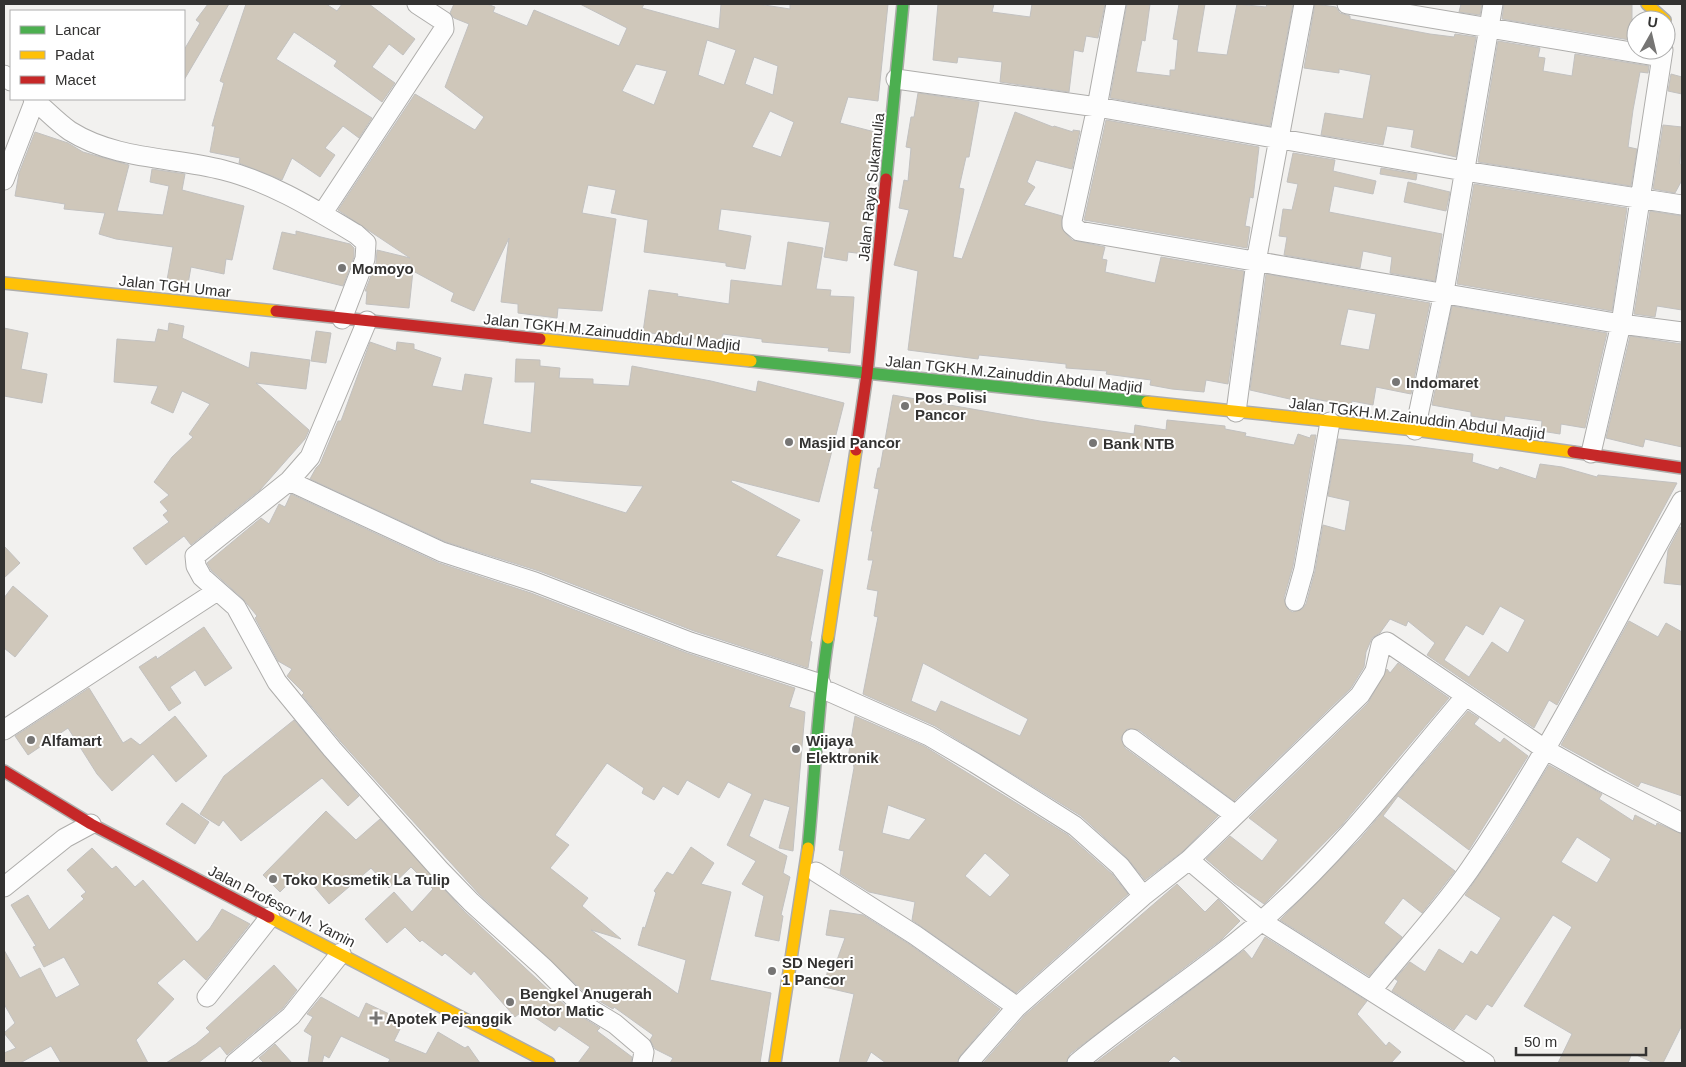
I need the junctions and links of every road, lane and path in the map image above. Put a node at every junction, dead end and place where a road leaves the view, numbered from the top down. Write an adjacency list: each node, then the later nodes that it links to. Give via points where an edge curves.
1 (417, 4): 18 (street, via 443,21 444,29)
2 (903, 4): 10 (main road, Jalan Raya Sukamulia)
3 (1116, 4): 12 (street)
4 (1304, 4): 13 (street)
5 (1347, 4): 7 (street)
6 (1493, 4): 7 (street)
7 (1488, 28): 8 (street); 14 (street)
8 (1626, 49)
9 (1661, 60): 16 (street)
10 (896, 79): 12 (street); 26 (main road, Jalan Raya Sukamulia)
11 (34, 100): 15 (street); 18 (street, via 70,131 95,143 145,157 224,170 267,185)
12 (1097, 107): 13 (street); 19 (street, via 1072,221 1074,228)
13 (1279, 138): 14 (street); 19 (street)
14 (1464, 171): 16 (street); 21 (street)
15 (4, 180)
16 (1640, 198): 17 (street); 24 (street)
17 (1682, 206)
18 (322, 214): 22 (street, via 356,234 366,245 365,259)
19 (1256, 262): 21 (street); 27 (street)
20 (4, 283): 22 (main road, Jalan TGH Umar)
21 (1444, 292): 24 (street); 29 (street)
22 (342, 319): 23 (main road, Jalan TGKH.M.Zainuddin Abdul Madjid)
23 (367, 321): 26 (main road, Jalan TGKH.M.Zainuddin Abdul Madjid); 33 (street, via 310,457)
24 (1621, 324): 25 (street); 31 (street)
25 (1682, 332)
26 (867, 374): 27 (main road, Jalan TGKH.M.Zainuddin Abdul Madjid); 30 (main road); 38 (main road)
27 (1236, 412): 28 (main road, Jalan TGKH.M.Zainuddin Abdul Madjid)
28 (1330, 422): 29 (main road, Jalan TGKH.M.Zainuddin Abdul Madjid); 37 (street, via 1304,569)
29 (1415, 430): 31 (main road, Jalan TGKH.M.Zainuddin Abdul Madjid)
30 (871, 437)
31 (1590, 453): 32 (main road, Jalan TGKH.M.Zainuddin Abdul Madjid)
32 (1682, 468)
33 (289, 481): 36 (street, via 195,556 202,577); 38 (street, via 371,522 442,552 535,582 690,642)
34 (1682, 501): 43 (street)
35 (860, 506): 38 (main road)
36 (217, 591): 40 (street); 62 (street, via 236,607 277,682 302,714 439,869 577,1001 615,1024 636,1042 644,1052)
37 (1295, 602)
38 (826, 688): 41 (main road); 53 (street, via 930,736 1075,826 1120,866); 63 (main road, via 823,762)
39 (1465, 697): 43 (street); 46 (street, via 1394,645 1383,643 1375,671 1360,695); 55 (street, via 1320,866)
40 (4, 730)
41 (829, 736)
42 (1132, 739): 46 (street)
43 (1546, 750): 47 (street); 57 (street, via 1469,871)
44 (4, 771): 48 (main road, Jalan Profesor M. Yamin)
45 (824, 802): 50 (main road)
46 (1235, 815): 49 (street)
47 (1682, 823)
48 (91, 824): 51 (street, via 65,838); 54 (main road, Jalan Profesor M. Yamin)
49 (1189, 860): 53 (street); 55 (street)
50 (816, 872): 52 (main road); 59 (street, via 915,935)
51 (4, 887)
52 (814, 891)
53 (1143, 896): 59 (street)
54 (270, 917): 56 (main road, Jalan Profesor M. Yamin); 58 (street)
55 (1261, 921): 57 (street); 65 (street)
56 (341, 953): 60 (street, via 292,1016); 61 (main road, Jalan Profesor M. Yamin)
57 (1372, 990): 66 (street)
58 (207, 997)
59 (1017, 1007): 64 (street)
60 (234, 1063)
61 (549, 1063)
62 (642, 1063)
63 (775, 1063)
64 (968, 1063)
65 (1077, 1063)
66 (1485, 1063)

